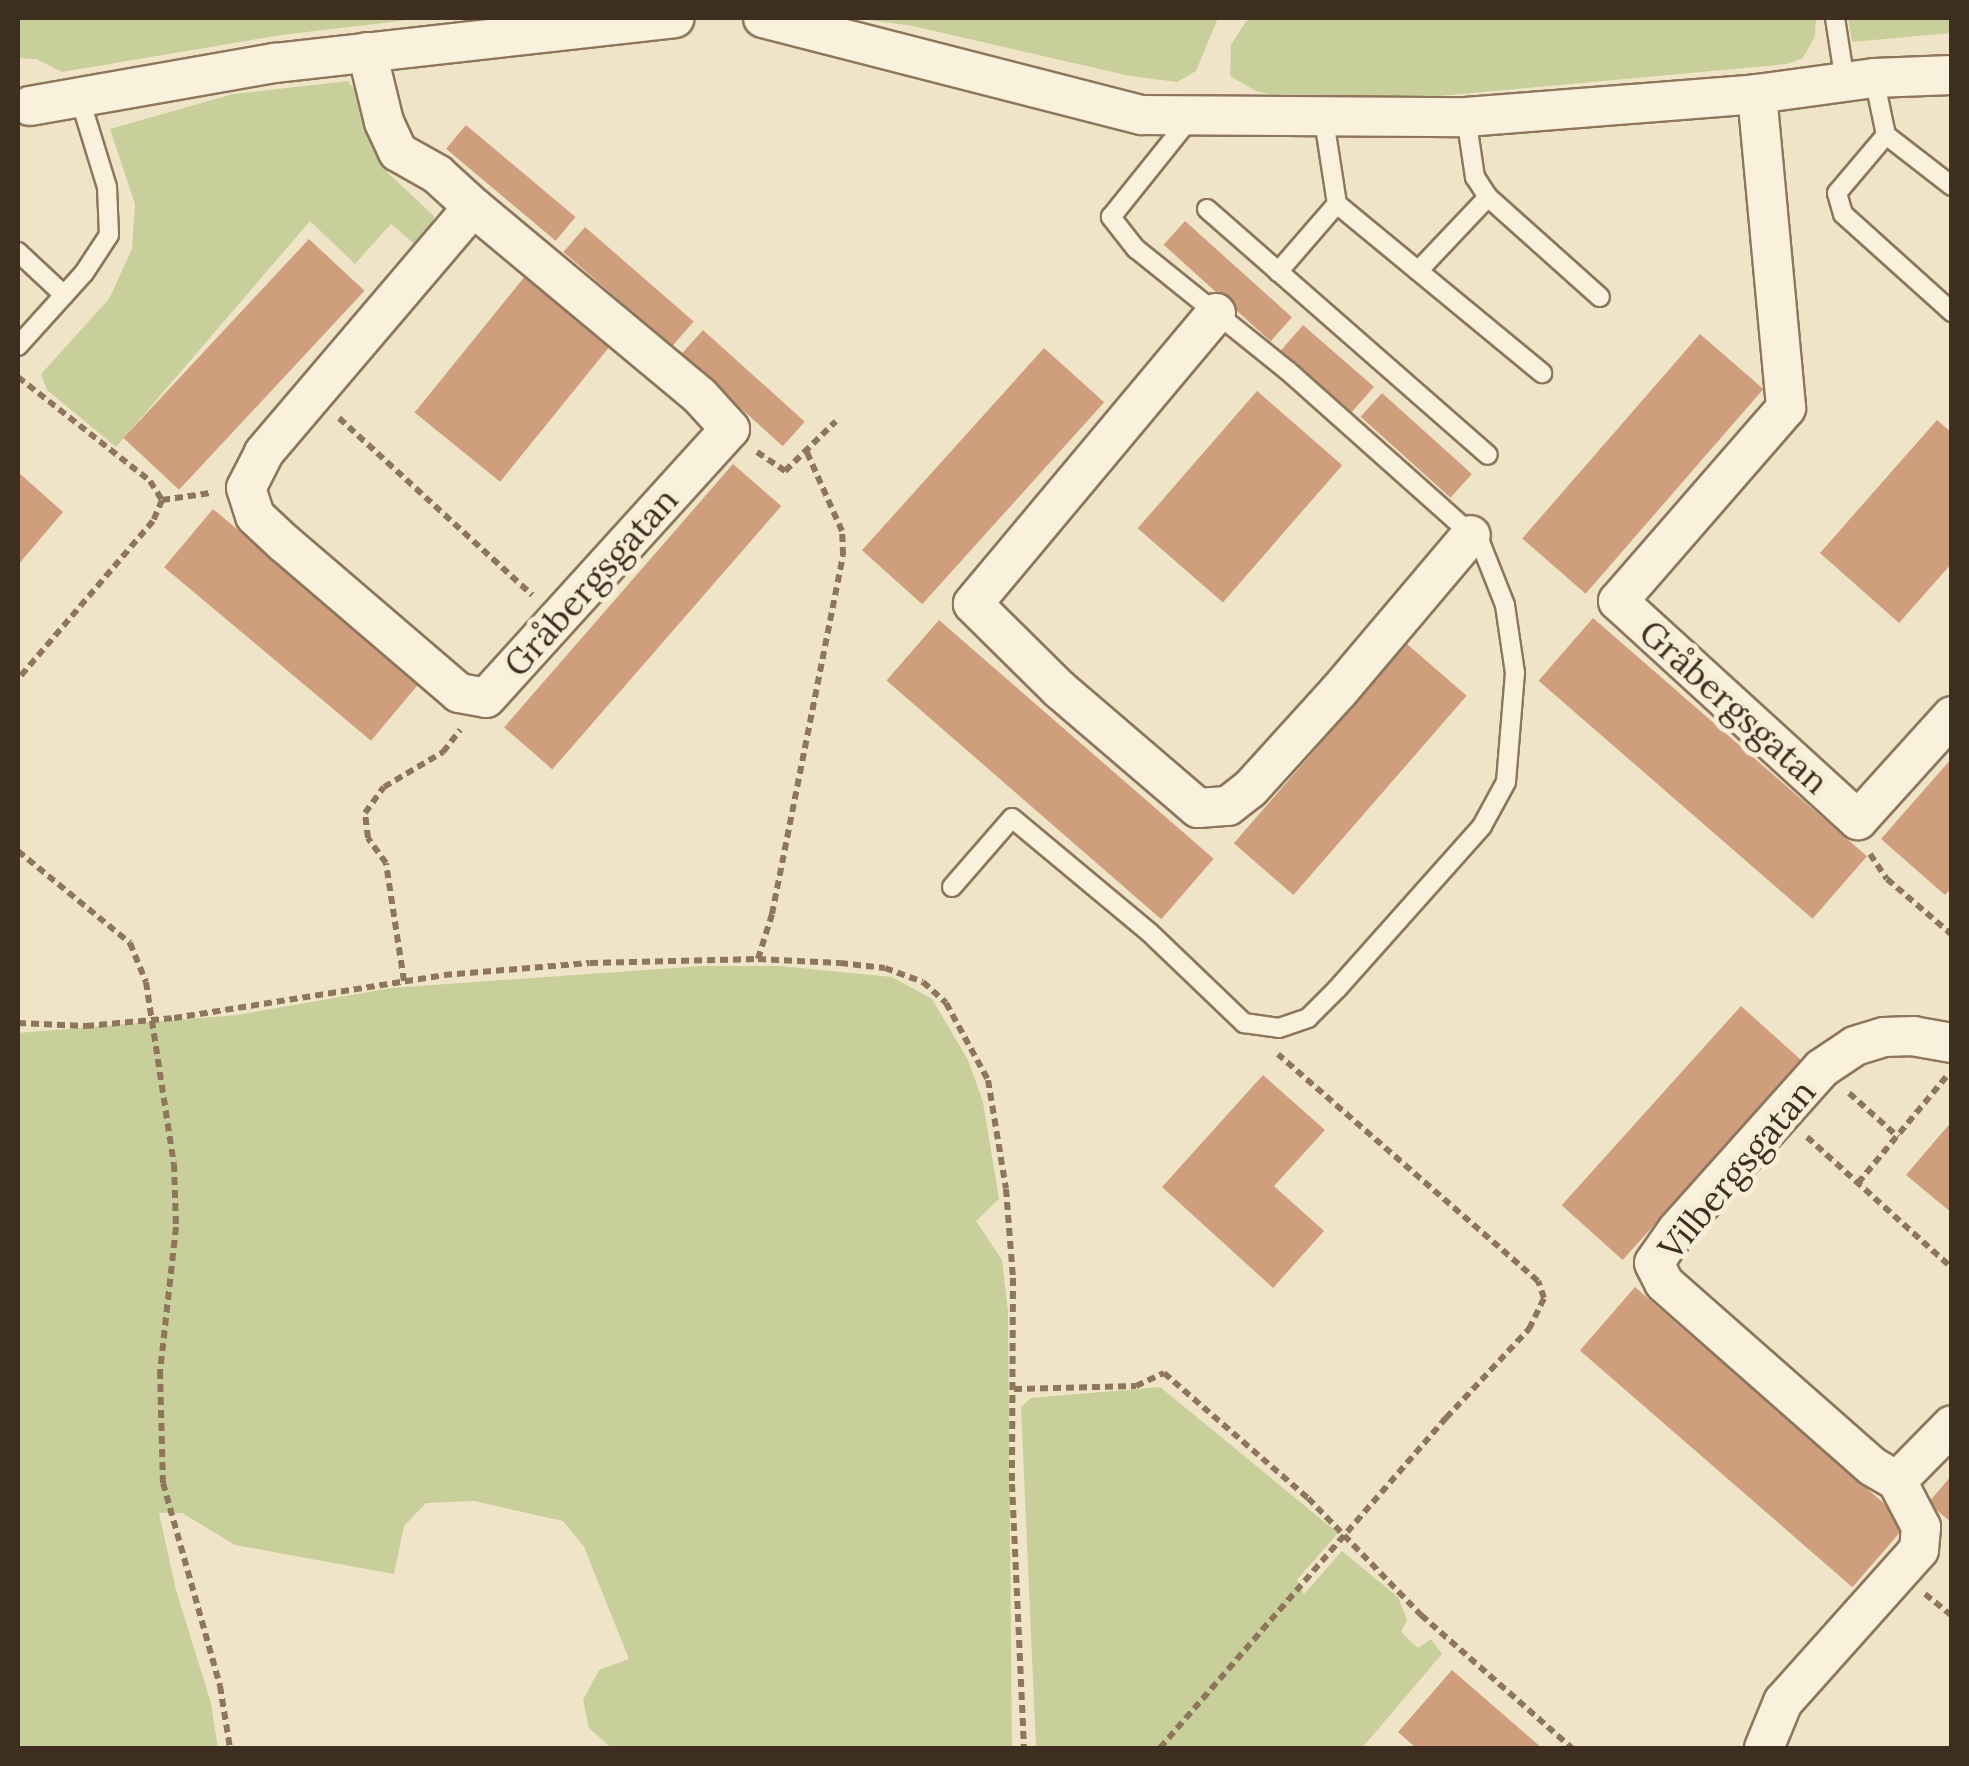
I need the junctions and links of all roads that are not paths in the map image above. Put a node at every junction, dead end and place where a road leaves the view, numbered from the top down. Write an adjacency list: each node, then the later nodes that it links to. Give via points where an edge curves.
1 (674, 18): 4 (street)
2 (763, 18): 11 (street, via 1142,115)
3 (1835, 18): 7 (lane)
4 (552, 24): 5 (street)
5 (367, 52): 9 (street); 18 (street, via 398,152 437,174)
6 (1952, 75): 7 (street)
7 (1860, 80): 8 (street); 14 (lane)
8 (1757, 94): 12 (street); 31 (street, Gråbergsgatan, via 1786,408 1618,601 1858,820)
9 (79, 96): 10 (street); 23 (lane, via 107,187 109,235)
10 (30, 106)
11 (1194, 114): 13 (street); 26 (lane, via 1112,217 1136,248)
12 (1466, 117): 13 (street); 16 (lane, via 1475,177)
13 (1324, 120): 17 (lane)
14 (1886, 135): 15 (lane); 25 (lane, via 1837,193 1843,214)
15 (1952, 186)
16 (1488, 197): 21 (lane); 24 (lane)
17 (1337, 204): 21 (lane); 22 (lane)
18 (473, 207): 18 (street, Gråbergsgatan, via 264,453 246,488 255,516 284,543 459,693 486,698 730,429 670,370)
19 (1207, 209): 22 (lane)
20 (18, 252): 23 (lane)
21 (1418, 271): 28 (lane)
22 (1278, 272): 29 (lane)
23 (64, 295): 27 (lane)
24 (1600, 297)
25 (1952, 312)
26 (1216, 313): 30 (lane); 30 (street, via 973,604 1059,690 1198,808 1228,806 1338,691)
27 (18, 346)
28 (1542, 373)
29 (1488, 455)
30 (1471, 535): 32 (lane, via 1480,542 1505,605 1515,673 1506,782 1482,826 1308,1018 1279,1028 1244,1023 1149,932 1012,818)
31 (1952, 716)
32 (952, 887)
33 (1952, 1043): 35 (street, Vilbergsgatan, via 1884,1037 1854,1046 1822,1068 1654,1263 1664,1283 1873,1467)
34 (1952, 1424): 35 (street)
35 (1898, 1480): 36 (street, via 1921,1527 1920,1550 1782,1702)
36 (1764, 1748)

